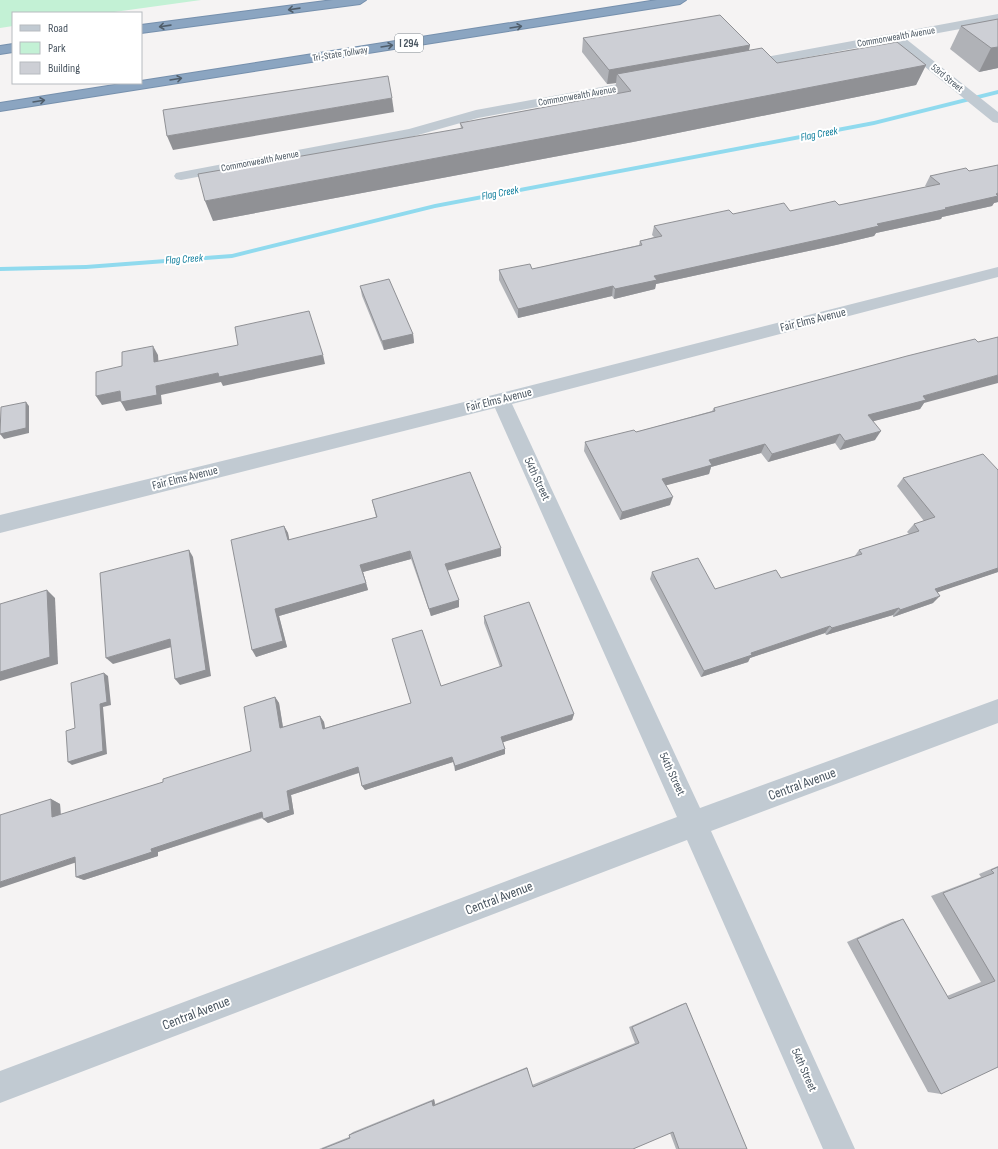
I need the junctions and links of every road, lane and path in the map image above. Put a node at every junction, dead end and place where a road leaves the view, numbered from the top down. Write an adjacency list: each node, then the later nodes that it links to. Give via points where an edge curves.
1 (360, 0): 4 (highway, one-way to 4)
2 (680, 0): 10 (highway, Tri-State Tollway / I 294, one-way to 2)
3 (998, 18): 5 (street, Commonwealth Avenue)
4 (142, 29)
5 (896, 37): 8 (street, Commonwealth Avenue); 11 (street, 53rd Street)
6 (12, 48): 7 (highway)
7 (0, 50)
8 (733, 67)
9 (655, 81): 12 (street, Commonwealth Avenue, via 476,114 411,132)
10 (0, 107)
11 (998, 119)
12 (181, 176)
13 (998, 272): 14 (street, Fair Elms Avenue)
14 (501, 400): 15 (street, Fair Elms Avenue); 17 (street, 54th Street)
15 (0, 524)
16 (998, 711): 17 (street, Central Avenue)
17 (694, 824): 18 (street, Central Avenue); 19 (street, 54th Street)
18 (0, 1087)
19 (840, 1149)

